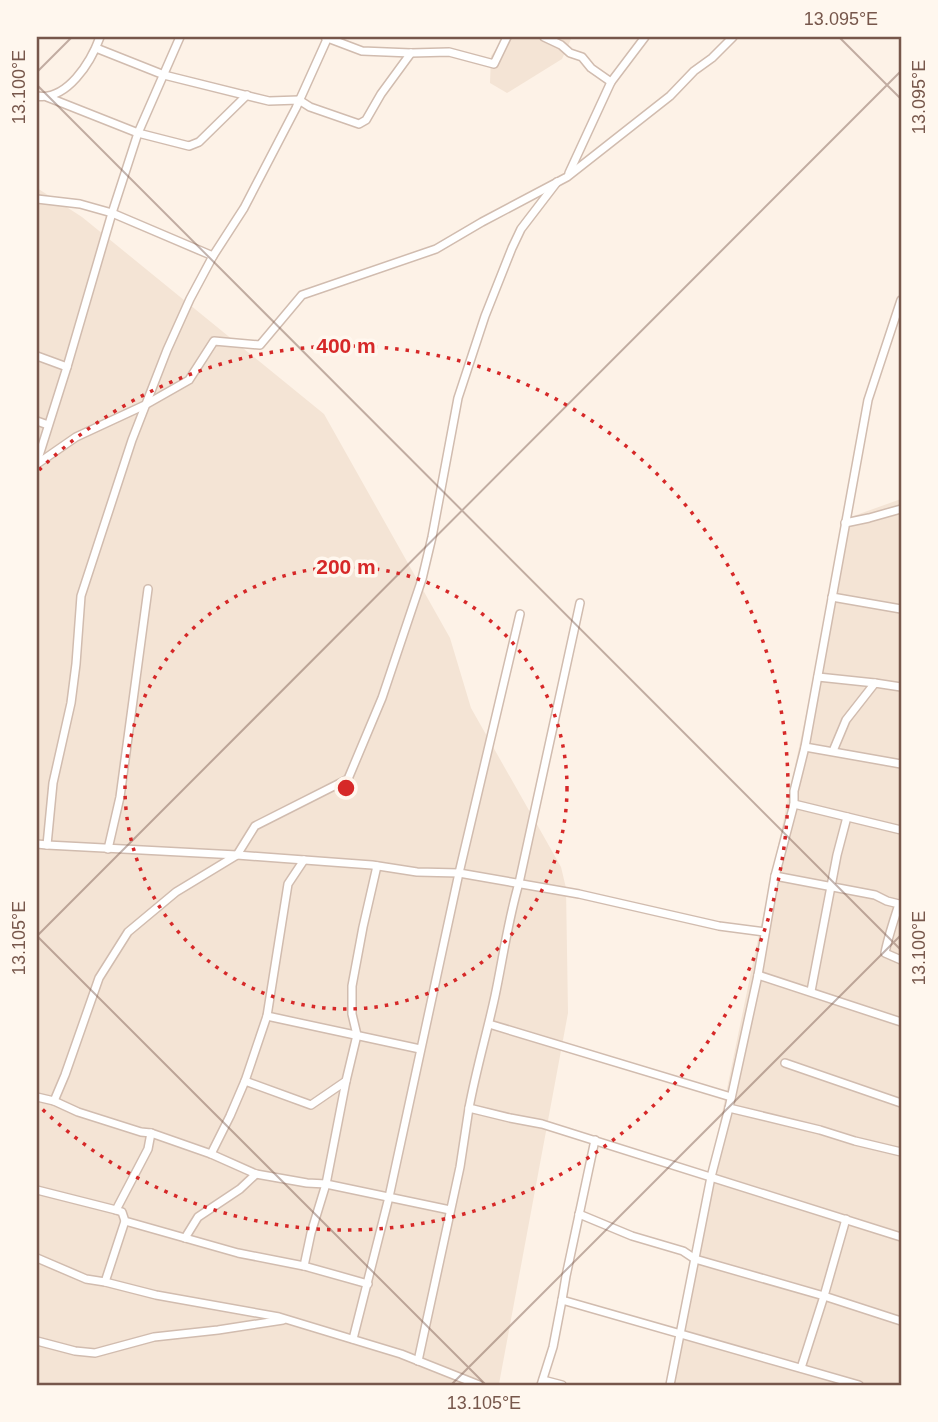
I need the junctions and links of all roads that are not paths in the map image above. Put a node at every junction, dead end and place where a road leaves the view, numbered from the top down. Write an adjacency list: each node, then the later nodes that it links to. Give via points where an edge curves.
1 (100, 37): 8 (street)
2 (180, 37): 10 (street)
3 (326, 37): 9 (street, via 362,51); 15 (street)
4 (507, 37): 9 (street, via 494,64 449,52)
5 (544, 37): 11 (street, via 582,57)
6 (645, 37): 11 (street)
7 (733, 37): 17 (street, via 670,96)
8 (96, 48): 10 (street); 14 (street, via 83,71)
9 (411, 53): 15 (street, via 363,123)
10 (163, 75): 12 (street); 16 (street)
11 (611, 82): 17 (street)
12 (247, 95): 15 (street); 16 (street, via 193,146)
13 (37, 96): 14 (street)
14 (47, 97): 16 (street)
15 (299, 100): 21 (street, via 244,208)
16 (138, 133): 20 (street)
17 (567, 177): 18 (street)
18 (557, 182): 25 (street, via 436,249 302,295 260,345 214,341 189,380); 48 (street, via 521,229 485,316 458,398 422,579 382,698 348,779 255,826)
19 (37, 199): 20 (street)
20 (112, 213): 21 (street); 24 (street)
21 (213, 256): 25 (street)
22 (901, 300): 30 (street, via 868,400)
23 (37, 356): 24 (street)
24 (67, 367): 27 (street)
25 (145, 405): 28 (street, via 76,437); 46 (street, via 81,596 75,677 53,783)
26 (37, 421): 27 (street)
27 (48, 425): 28 (street)
28 (37, 464)
29 (901, 509): 30 (street)
30 (845, 523): 32 (street)
31 (148, 589): 47 (street, via 120,797)
32 (832, 597): 34 (street); 36 (street)
33 (580, 603): 53 (street)
34 (901, 609)
35 (520, 614): 51 (street)
36 (818, 677): 37 (street); 39 (street)
37 (875, 683): 38 (street); 40 (street, via 846,720)
38 (901, 687)
39 (805, 747): 40 (street); 42 (street)
40 (833, 751): 41 (street)
41 (901, 764)
42 (793, 804): 43 (street); 52 (street)
43 (847, 817): 44 (street); 54 (street)
44 (901, 830)
45 (37, 844): 46 (street)
46 (47, 845): 47 (street)
47 (108, 849): 48 (street)
48 (237, 855): 49 (street); 70 (street, via 176,892 128,932 99,978)
49 (304, 860): 50 (street); 60 (street, via 288,884)
50 (377, 866): 51 (street); 63 (street, via 352,986)
51 (458, 873): 53 (street); 64 (street)
52 (775, 876): 54 (street); 56 (street)
53 (519, 883): 56 (street); 62 (street)
54 (832, 887): 55 (street); 59 (street)
55 (900, 904): 57 (street, via 885,951)
56 (765, 932): 58 (street)
57 (901, 960)
58 (758, 975): 59 (street); 69 (street)
59 (811, 991): 61 (street)
60 (267, 1016): 63 (street); 66 (street)
61 (901, 1022)
62 (488, 1024): 69 (street); 72 (street)
63 (357, 1035): 64 (street); 67 (street)
64 (420, 1049): 82 (street)
65 (785, 1063): 71 (street)
66 (245, 1081): 67 (street, via 311,1105); 77 (street)
67 (346, 1081): 80 (street)
68 (37, 1097): 70 (street)
69 (731, 1097): 73 (street)
70 (54, 1101): 74 (street)
71 (901, 1103)
72 (469, 1108): 75 (street); 84 (street)
73 (729, 1108): 76 (street); 79 (street)
74 (151, 1133): 77 (street); 83 (street, via 148,1149)
75 (595, 1140): 79 (street); 85 (street)
76 (901, 1152)
77 (211, 1154): 78 (street)
78 (256, 1174): 80 (street); 89 (street, via 198,1217)
79 (711, 1177): 86 (street); 91 (street)
80 (326, 1184): 82 (street); 92 (street)
81 (37, 1190): 83 (street)
82 (389, 1197): 84 (street); 94 (street)
83 (116, 1210): 87 (street)
84 (450, 1210): 102 (street)
85 (579, 1214): 91 (street); 96 (street)
86 (846, 1219): 88 (street); 95 (street)
87 (125, 1221): 89 (street); 93 (street)
88 (901, 1237)
89 (185, 1238): 92 (street)
90 (37, 1258): 93 (street)
91 (695, 1259): 95 (street); 99 (street)
92 (304, 1266): 94 (street)
93 (105, 1282): 97 (street)
94 (368, 1284): 100 (street)
95 (824, 1296): 98 (street); 103 (street)
96 (562, 1300): 99 (street); 104 (street)
97 (288, 1320): 100 (street); 101 (street, via 155,1337 95,1353)
98 (901, 1321)
99 (680, 1333): 103 (street); 108 (street)
100 (353, 1339): 102 (street)
101 (37, 1341)
102 (418, 1362): 106 (street)
103 (801, 1368): 105 (street)
104 (542, 1382): 107 (street)
105 (841, 1383): 109 (street)
106 (479, 1385)
107 (562, 1385)
108 (670, 1385)
109 (859, 1385)

